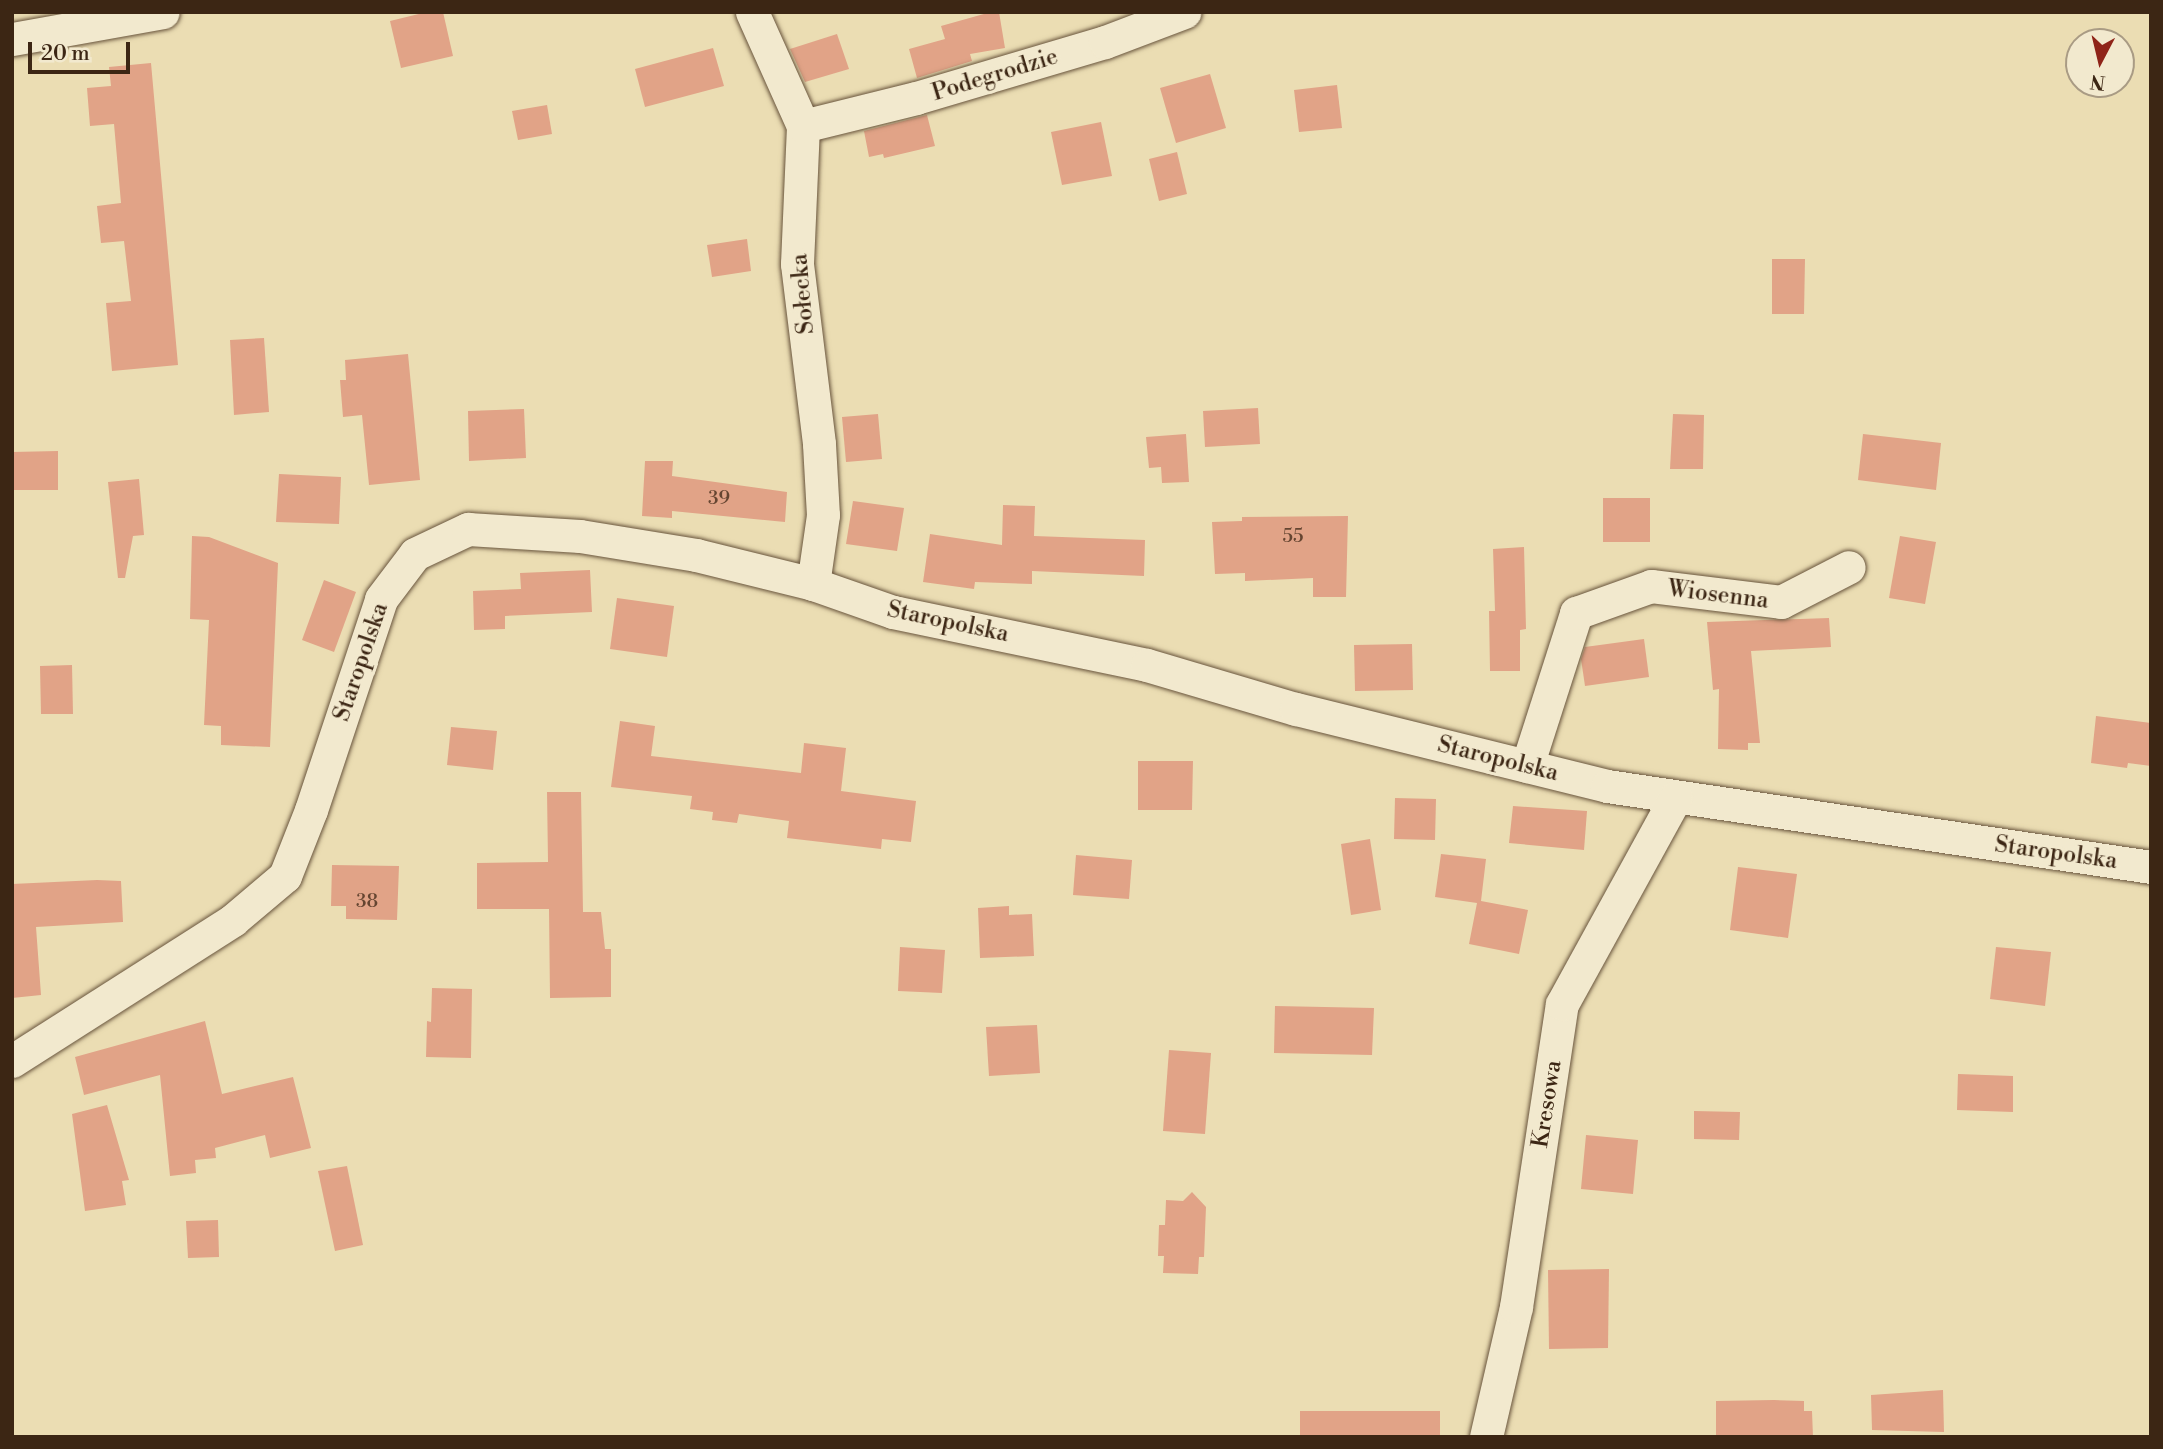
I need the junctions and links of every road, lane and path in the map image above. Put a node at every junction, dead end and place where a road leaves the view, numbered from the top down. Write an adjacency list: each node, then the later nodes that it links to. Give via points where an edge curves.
1 (163, 12): 4 (street)
2 (752, 12): 5 (street, Sołecka)
3 (1184, 12): 5 (street, Podegrodzie, via 1067,53)
4 (12, 39)
5 (803, 126): 7 (street, Sołecka, via 797,264 823,514)
6 (1849, 567): 8 (street, Wiosenna, via 1781,602 1651,586 1576,613)
7 (813, 584): 8 (street, Staropolska, via 893,612 1147,665 1296,709); 11 (street, Staropolska, via 696,555 580,536 468,529 415,554 381,599 312,810 285,876 233,920)
8 (1527, 766): 9 (street, Staropolska)
9 (1676, 797): 10 (street, Staropolska); 12 (street, Kresowa, via 1562,1004 1516,1307)
10 (2151, 867)
11 (12, 1060)
12 (1486, 1437)

